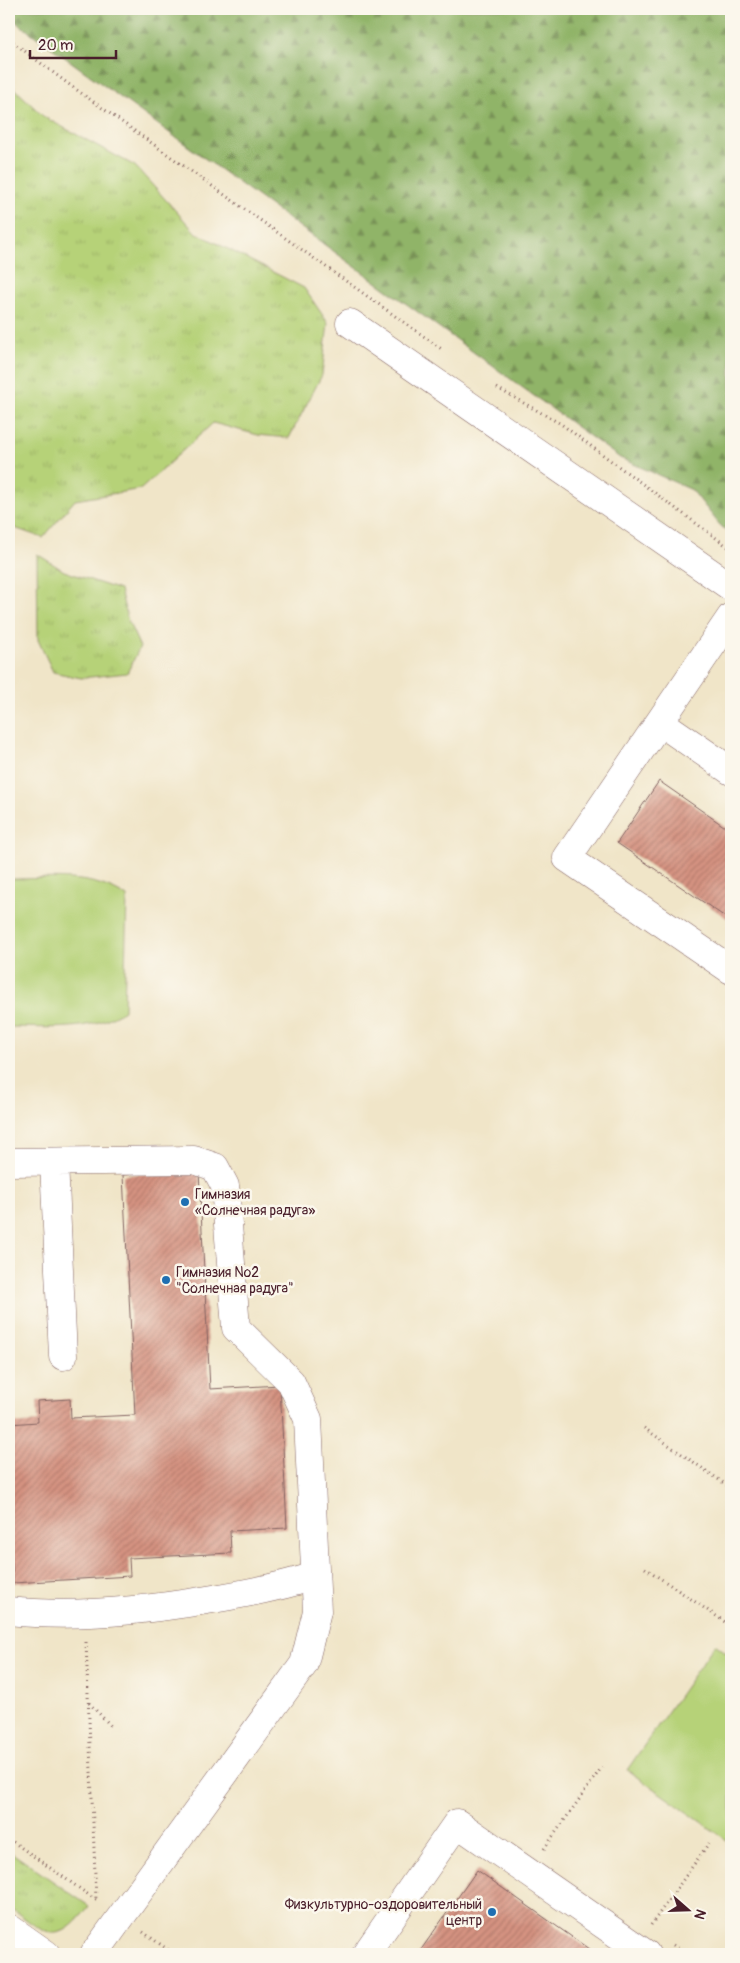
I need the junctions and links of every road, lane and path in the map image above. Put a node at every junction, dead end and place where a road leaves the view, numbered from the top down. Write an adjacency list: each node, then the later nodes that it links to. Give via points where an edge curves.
1 (9, 39): 3 (path)
2 (350, 323): 6 (street)
3 (444, 351)
4 (490, 383): 5 (path, via 561,424)
5 (731, 549)
6 (731, 587)
7 (731, 617): 8 (street)
8 (660, 722): 9 (street); 10 (street, via 566,858)
9 (731, 771)
10 (731, 970)
11 (9, 1162): 12 (street)
12 (54, 1162): 13 (street); 17 (street, via 194,1160 215,1167 225,1186 236,1328 291,1382 308,1419)
13 (63, 1356)
14 (644, 1428): 15 (path)
15 (731, 1488)
16 (645, 1568): 20 (path)
17 (315, 1576): 19 (street, via 277,1588 146,1610); 28 (street, via 317,1611 304,1664)
18 (9, 1611): 19 (street, via 46,1615)
19 (85, 1613): 21 (path)
20 (731, 1626)
21 (88, 1702): 22 (path); 27 (path)
22 (111, 1726)
23 (602, 1768): 26 (path)
24 (9, 1839): 27 (path)
25 (708, 1842): 30 (path)
26 (527, 1872): 30 (street); 34 (street, via 457,1824)
27 (96, 1900): 28 (path)
28 (120, 1917): 32 (street); 33 (path)
29 (9, 1928): 31 (street)
30 (641, 1951)
31 (46, 1954)
32 (94, 1954)
33 (174, 1954)
34 (366, 1954)

